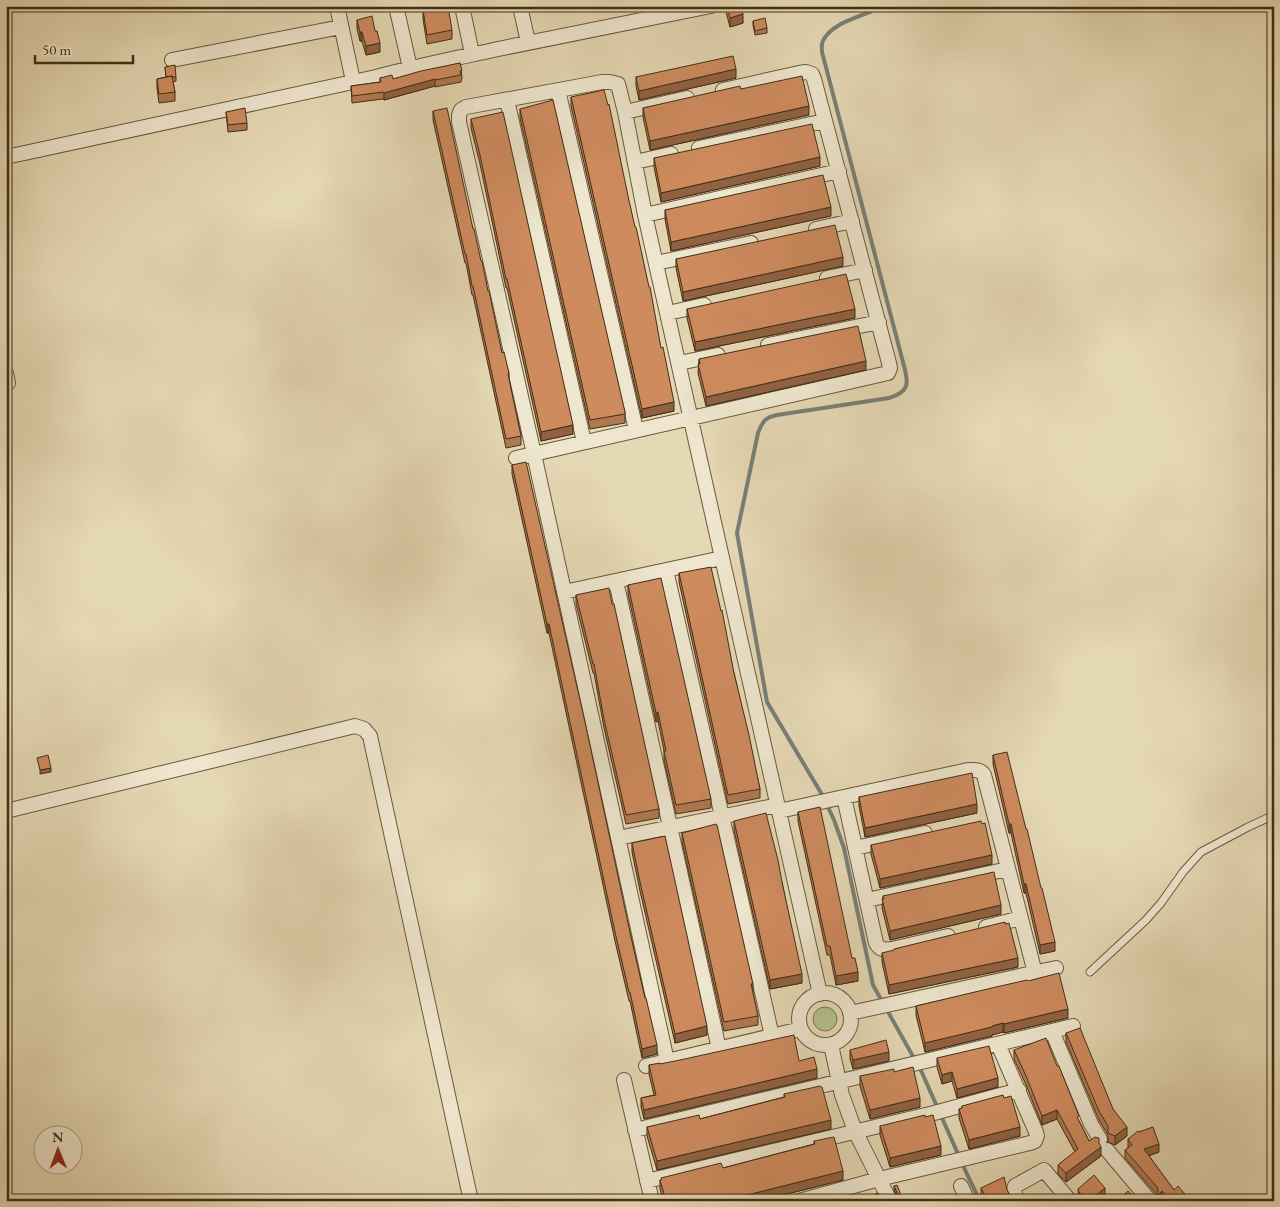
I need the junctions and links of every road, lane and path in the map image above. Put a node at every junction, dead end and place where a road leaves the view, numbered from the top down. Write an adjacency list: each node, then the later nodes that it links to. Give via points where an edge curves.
1 (337, 6): 6 (street)
2 (396, 6): 10 (street)
3 (462, 6): 8 (street)
4 (520, 6): 7 (street)
5 (711, 6): 7 (street)
6 (341, 27): 9 (street); 11 (street)
7 (528, 42): 8 (street)
8 (472, 54): 10 (street)
9 (172, 60)
10 (410, 68): 11 (street)
11 (353, 81): 16 (street)
12 (558, 90): 13 (street); 14 (street, via 602,82 618,84); 33 (street)
13 (507, 100): 34 (street); 35 (street, via 466,107 461,110 459,122)
14 (625, 112): 15 (street, via 806,72 814,79); 17 (street)
15 (825, 121): 17 (street); 18 (street)
16 (6, 157)
17 (635, 162): 19 (street)
18 (838, 171): 19 (street); 20 (street)
19 (645, 215): 23 (street)
20 (852, 221): 21 (street); 24 (street)
21 (805, 231)
22 (768, 239): 23 (street)
23 (656, 263): 27 (street)
24 (865, 270): 25 (street); 28 (street)
25 (818, 280)
26 (715, 303): 27 (street)
27 (668, 313): 31 (street)
28 (878, 322): 29 (street); 32 (street, via 890,368 888,373)
29 (755, 348)
30 (727, 354): 31 (street)
31 (679, 364): 32 (street)
32 (692, 418): 33 (street); 37 (street)
33 (636, 430): 34 (street)
34 (584, 442): 35 (street)
35 (534, 454): 36 (street); 40 (street)
36 (516, 458)
37 (722, 558): 38 (street); 42 (street)
38 (666, 570): 39 (street); 45 (street)
39 (616, 581): 40 (street); 46 (street)
40 (564, 592): 48 (street)
41 (831, 799): 42 (street); 49 (street); 50 (street, via 968,770 981,771 990,819)
42 (778, 808): 45 (street); 58 (street)
43 (6, 811): 77 (street, via 355,726 364,729 370,736)
44 (1274, 814): 56 (lane, via 1201,852 1146,920)
45 (721, 816): 46 (street); 63 (street)
46 (670, 827): 48 (street); 66 (street)
47 (939, 830): 49 (street)
48 (618, 838): 67 (street)
49 (855, 848): 51 (street)
50 (1008, 869): 51 (street); 52 (street)
51 (867, 900): 54 (street, via 876,943 883,950)
52 (1021, 918): 53 (street); 57 (street)
53 (975, 929)
54 (956, 934)
55 (1056, 968): 57 (street)
56 (1090, 972)
57 (1035, 973): 59 (street)
58 (820, 994): 59 (street, via 838,996); 61 (street, via 812,996 801,1009)
59 (850, 1013): 65 (street, via 852,1018 846,1036)
60 (1073, 1026): 62 (street)
61 (801, 1029): 63 (street); 65 (street, via 814,1044)
62 (1052, 1031): 64 (street); 84 (street, via 1091,1124)
63 (772, 1036): 66 (street)
64 (998, 1044): 70 (street); 71 (street)
65 (831, 1045): 70 (street)
66 (720, 1048): 67 (street)
67 (667, 1061): 68 (street)
68 (646, 1066)
69 (624, 1080): 72 (street)
70 (839, 1082): 72 (street); 73 (street)
71 (1018, 1090): 73 (street); 74 (street, via 1036,1132 1035,1140)
72 (636, 1130): 75 (street)
73 (855, 1131): 74 (street); 75 (street)
74 (879, 1179): 79 (street); 80 (street)
75 (647, 1181): 78 (street)
76 (961, 1186): 81 (street)
77 (471, 1201)
78 (652, 1201)
79 (799, 1201)
80 (890, 1201)
81 (968, 1201)
82 (1018, 1201): 83 (street, via 1015,1186 1044,1170)
83 (1070, 1201)
84 (1150, 1201)

